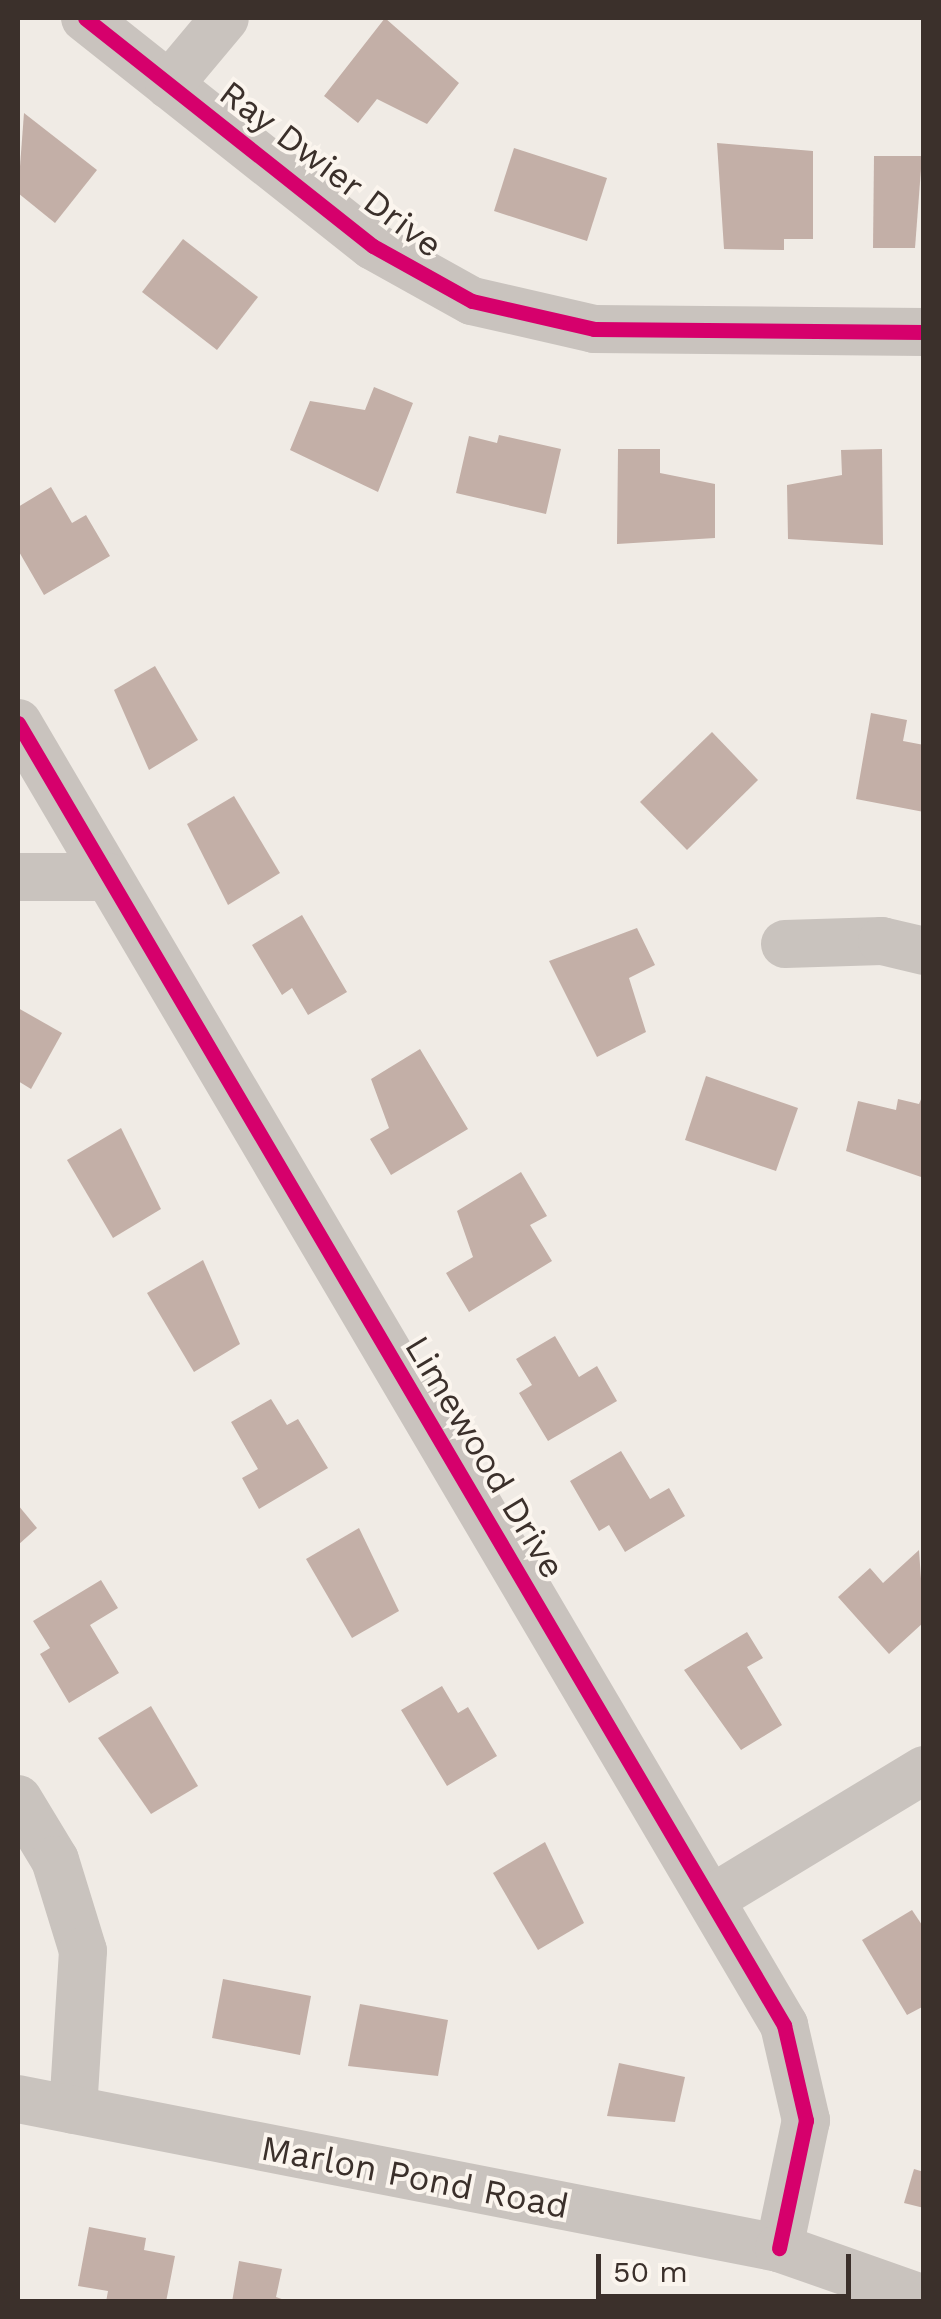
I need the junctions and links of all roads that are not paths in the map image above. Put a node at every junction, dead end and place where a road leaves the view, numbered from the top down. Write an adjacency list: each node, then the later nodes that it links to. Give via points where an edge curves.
1 (85, 18): 3 (street, Ray Dwier Drive)
2 (225, 18): 3 (street)
3 (169, 85): 4 (street, Ray Dwier Drive, via 373,246 472,301 594,329)
4 (924, 332)
5 (18, 723): 7 (street, Limewood Drive)
6 (18, 876): 7 (street)
7 (108, 877): 12 (street, Limewood Drive)
8 (785, 944): 9 (street, via 882,941)
9 (924, 951)
10 (924, 1770): 12 (street)
11 (18, 1799): 14 (street, via 55,1860 83,1952)
12 (711, 1900): 15 (street, Limewood Drive, via 800,2069 802,2164)
13 (18, 2099): 14 (street, Marlon Pond Road)
14 (73, 2110): 15 (street, Marlon Pond Road)
15 (779, 2248): 16 (street, Marlon Pond Road)
16 (924, 2299)

